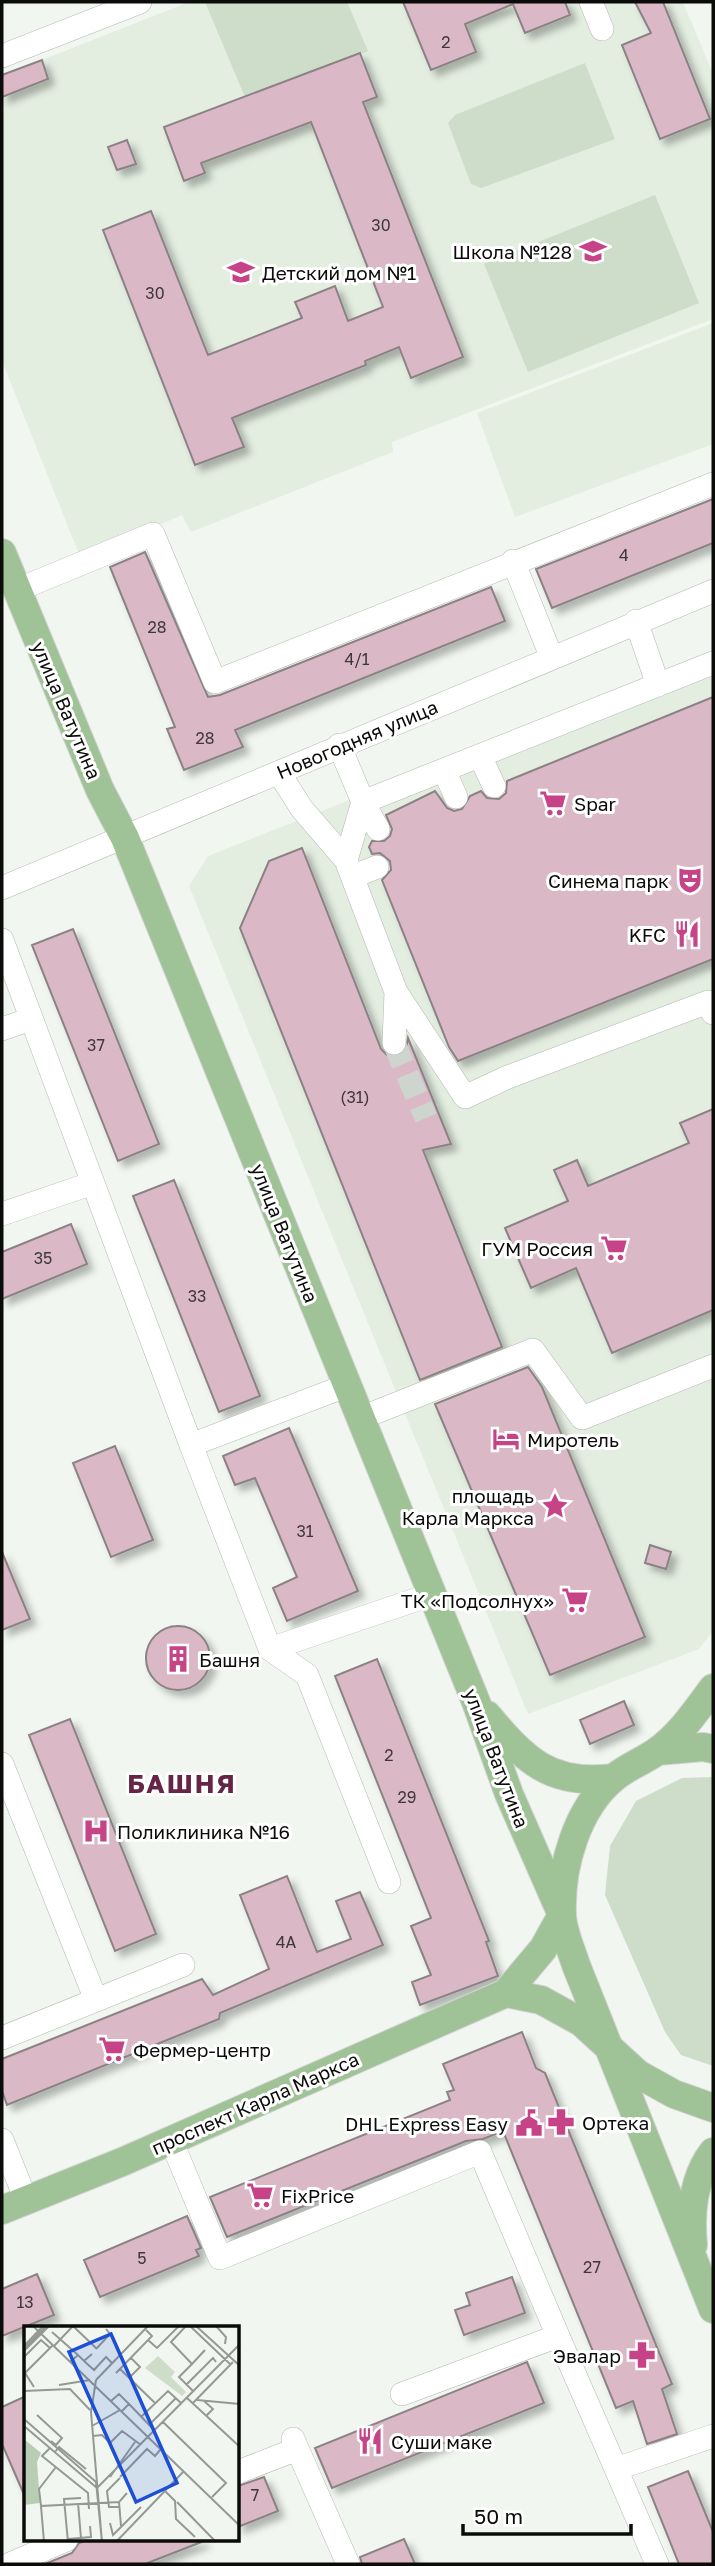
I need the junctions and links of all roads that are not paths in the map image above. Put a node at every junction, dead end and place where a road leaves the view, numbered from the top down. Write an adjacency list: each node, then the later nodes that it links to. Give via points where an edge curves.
1 (140, 2): 4 (street)
2 (591, 2): 3 (street)
3 (602, 29)
4 (2, 56)
5 (713, 484): 7 (street)
6 (2, 553): 8 (main road, улица Ватутина)
7 (513, 561): 8 (street, via 215,682 153,534); 11 (street)
8 (17, 590): 22 (main road, улица Ватутина, via 100,790)
9 (713, 591): 10 (street, Новогодняя улица)
10 (636, 621): 11 (street, Новогодняя улица); 13 (street)
11 (551, 656): 14 (street, Новогодняя улица)
12 (713, 663): 13 (street)
13 (658, 685): 15 (street)
14 (339, 746): 17 (street, Новогодняя улица); 20 (street)
15 (487, 753): 16 (street); 18 (street)
16 (444, 770): 19 (street); 20 (street)
17 (279, 773): 22 (street, Новогодняя улица); 24 (street)
18 (500, 783)
19 (456, 797)
20 (363, 802): 21 (street); 24 (street)
21 (379, 829)
22 (125, 838): 25 (street, Новогодняя улица); 35 (main road, улица Ватутина)
23 (377, 867): 24 (street)
24 (350, 868): 27 (street)
25 (2, 888)
26 (2, 940): 29 (street)
27 (396, 992): 28 (street, via 465,1097 708,1002); 31 (street)
28 (713, 1013)
29 (31, 1018): 30 (street); 32 (street)
30 (2, 1029)
31 (394, 1043)
32 (93, 1182): 33 (street); 37 (street)
33 (2, 1214)
34 (713, 1366): 36 (street, via 582,1418 533,1349)
35 (348, 1385): 36 (main road, улица Ватутина); 37 (street)
36 (361, 1418): 38 (main road, улица Ватутина)
37 (191, 1445): 39 (street)
38 (433, 1594): 39 (street); 41 (main road, улица Ватутина)
39 (270, 1650): 47 (street, via 307,1675)
40 (713, 1688): 43 (main road, via 688,1723)
41 (476, 1702): 45 (main road, via 516,1749 538,1766 562,1777); 48 (main road, улица Ватутина, via 509,1794)
42 (713, 1749): 43 (main road)
43 (658, 1751): 45 (main road)
44 (2, 1764): 46 (street)
45 (613, 1778): 48 (main road, via 575,1834 566,1864)
46 (12, 1818): 51 (street)
47 (389, 1882)
48 (562, 1915): 50 (main road, via 542,1949); 53 (main road)
49 (183, 1965): 51 (street)
50 (506, 1993): 53 (main road, via 541,2000 581,2022); 56 (main road, проспект Карла Маркса)
51 (96, 2000): 52 (street)
52 (2, 2038)
53 (608, 2046): 54 (main road, via 638,2074); 59 (main road)
54 (713, 2108)
55 (2, 2140): 58 (street)
56 (171, 2140): 58 (main road, проспект Карла Маркса); 61 (street, via 220,2258 480,2152)
57 (713, 2152): 59 (main road, via 698,2179 693,2201)
58 (14, 2205)
59 (695, 2265): 60 (main road)
60 (713, 2309)
61 (558, 2336): 62 (street); 64 (street)
62 (402, 2394)
63 (713, 2436): 64 (street)
64 (616, 2469): 69 (street)
65 (240, 2471): 68 (street, via 295,2444)
66 (61, 2542): 67 (street)
67 (8, 2564)
68 (348, 2564)
69 (657, 2564)

